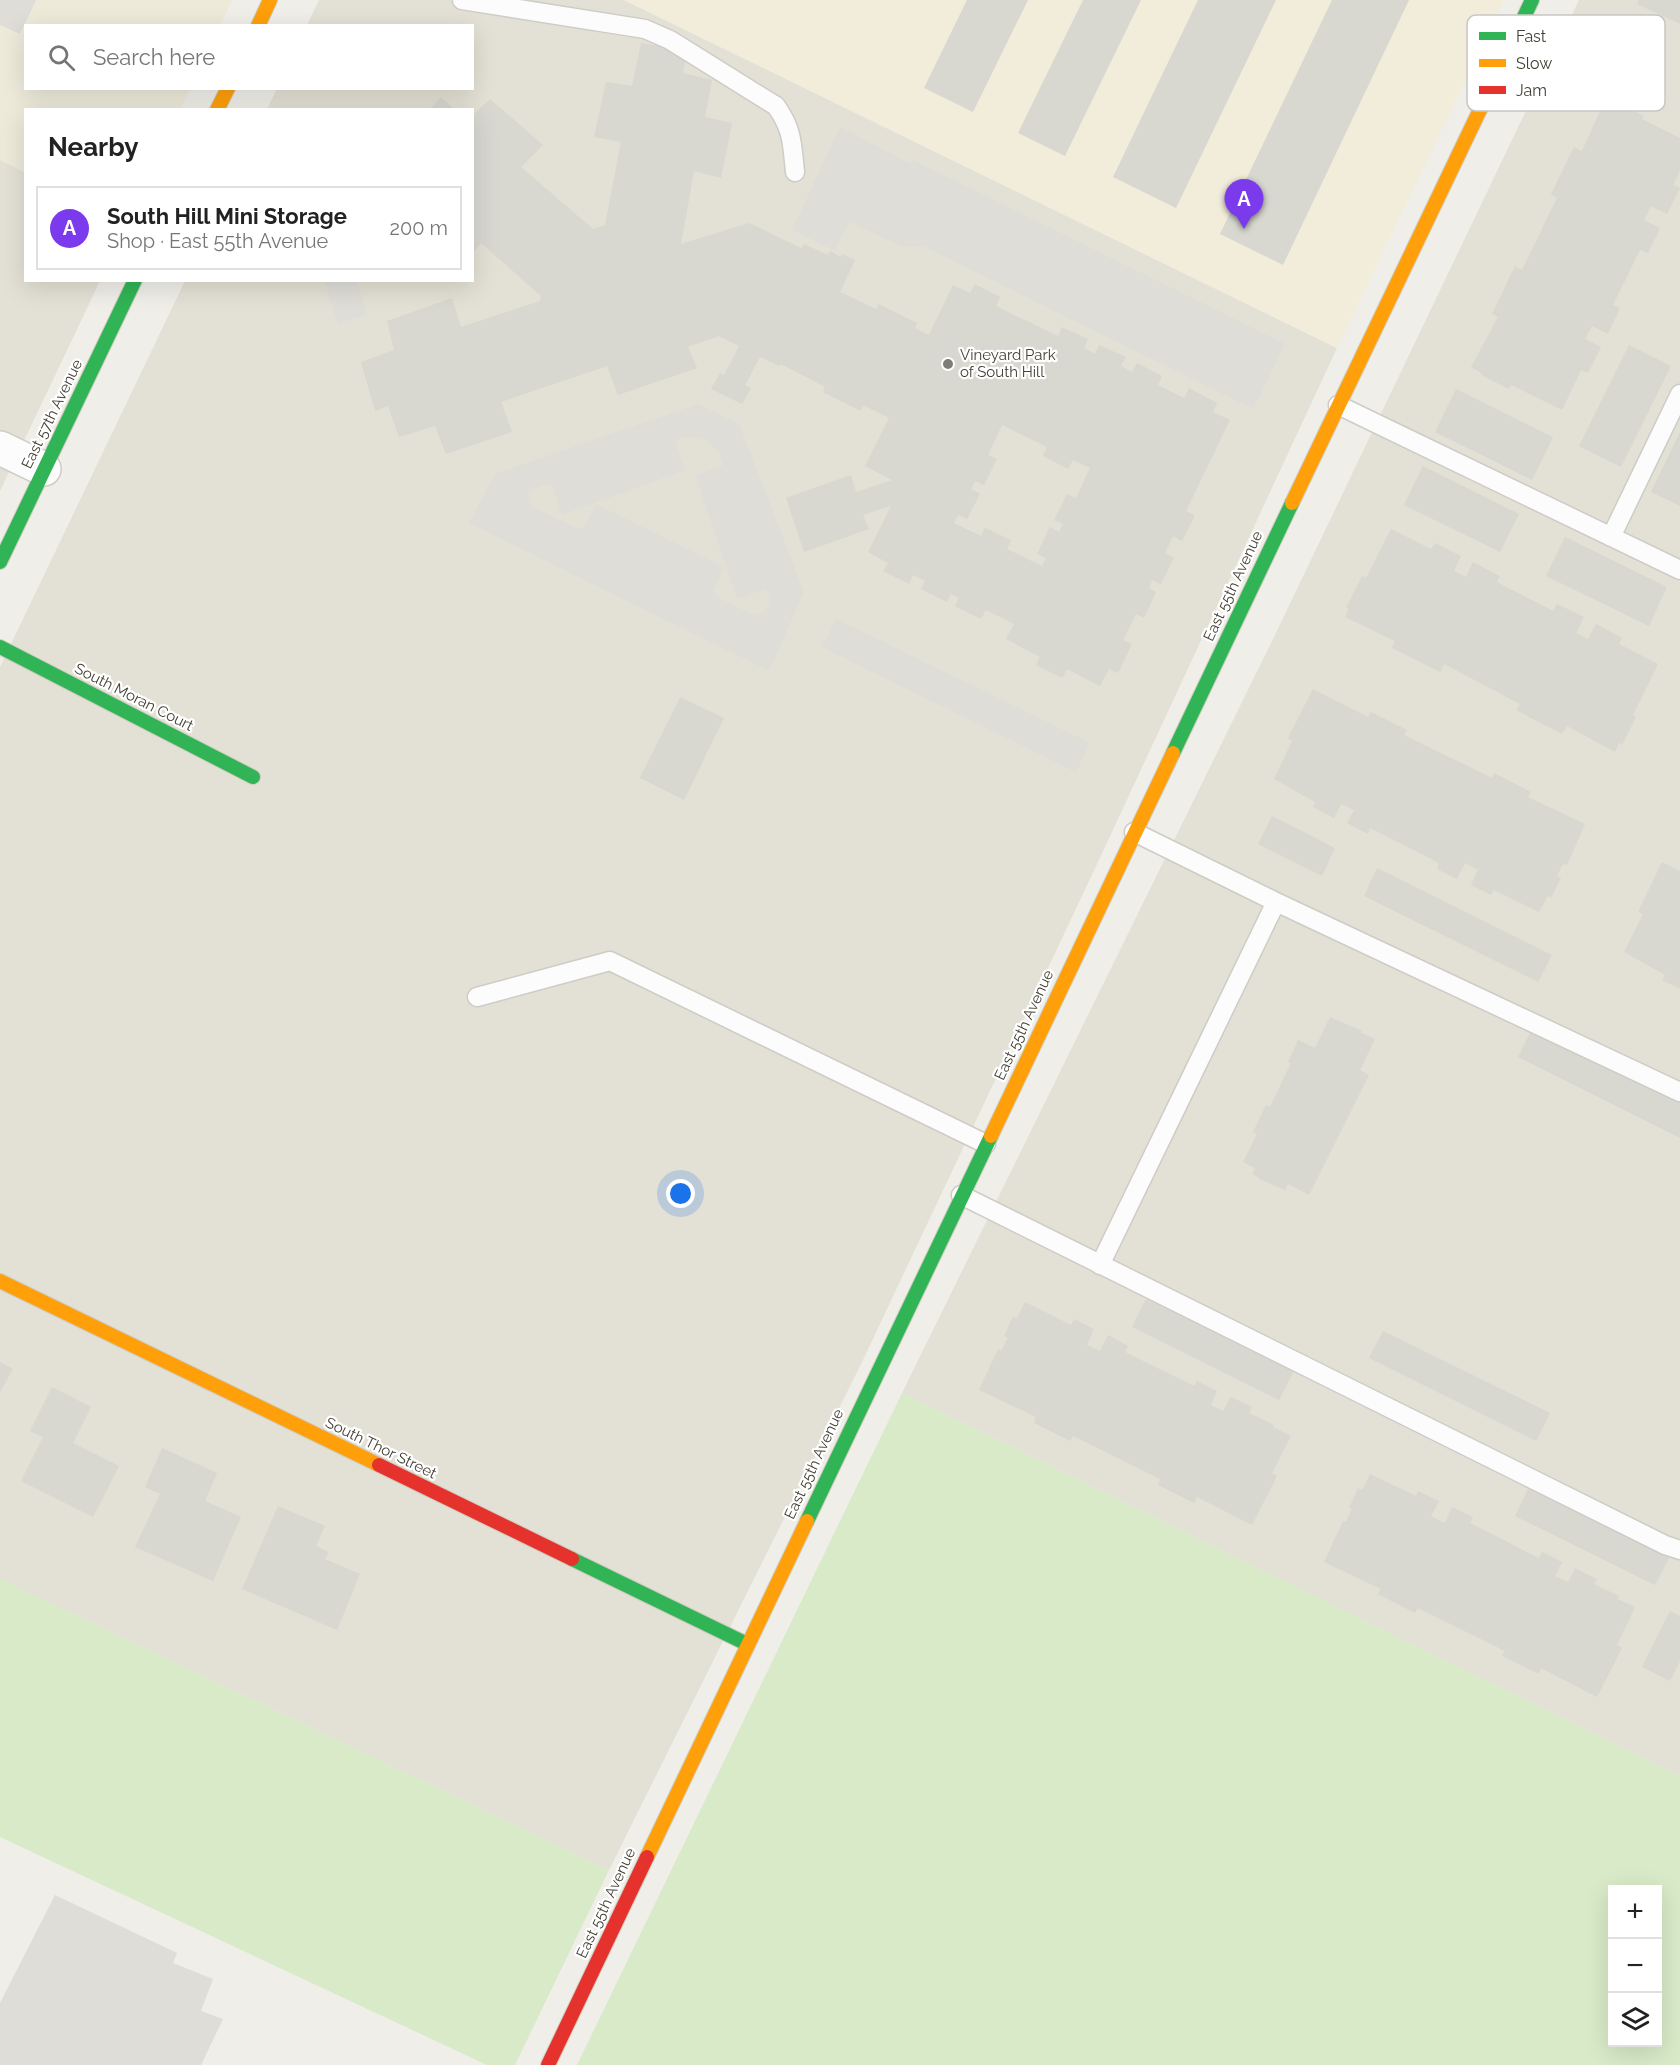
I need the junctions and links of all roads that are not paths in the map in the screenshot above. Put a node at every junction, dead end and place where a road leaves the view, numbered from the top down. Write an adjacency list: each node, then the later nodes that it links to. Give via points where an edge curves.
1 (270, 0): 5 (street)
2 (462, 0): 9 (lane, via 645,29 670,40 776,106 791,132)
3 (1532, 0): 4 (street, East 55th Avenue)
4 (1525, 15)
5 (259, 24)
6 (227, 90): 7 (street)
7 (219, 108)
8 (1479, 111): 12 (street, East 55th Avenue)
9 (795, 172)
10 (134, 282): 14 (street, East 57th Avenue)
11 (1680, 394): 15 (lane)
12 (1338, 405): 15 (lane); 20 (street, East 55th Avenue)
13 (0, 448): 14 (street)
14 (44, 469): 16 (street, East 57th Avenue)
15 (1611, 537): 17 (lane)
16 (0, 562)
17 (1680, 570)
18 (0, 647): 19 (street, South Moran Court)
19 (253, 777)
20 (1134, 832): 21 (lane); 24 (street, East 55th Avenue)
21 (1276, 902): 23 (lane); 26 (lane)
22 (477, 997): 24 (lane, via 610,961)
23 (1680, 1092)
24 (986, 1144): 25 (street, East 55th Avenue)
25 (961, 1196): 26 (lane); 29 (street, East 55th Avenue)
26 (1100, 1265): 28 (lane)
27 (0, 1281): 29 (street, South Thor Street)
28 (1680, 1550)
29 (747, 1644): 30 (street, East 55th Avenue)
30 (548, 2065)

